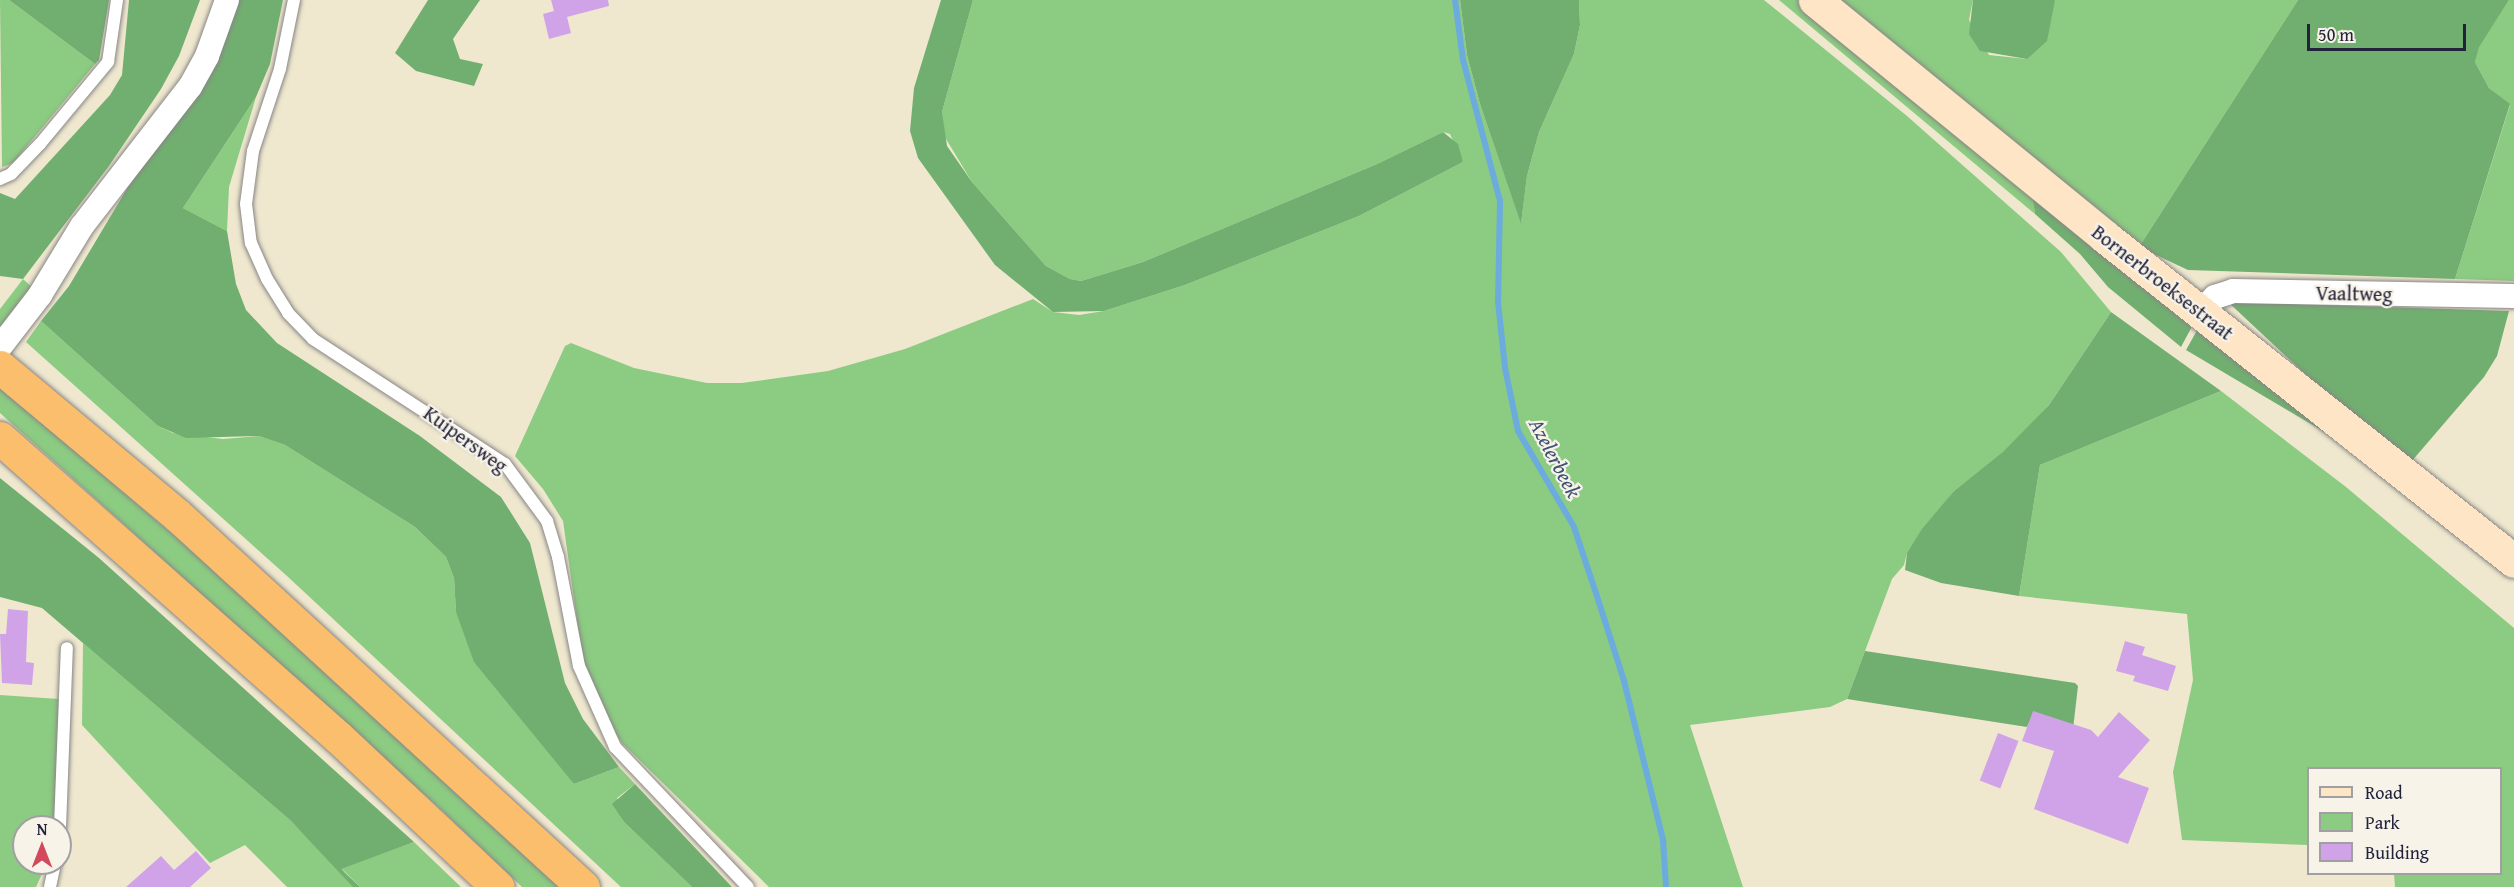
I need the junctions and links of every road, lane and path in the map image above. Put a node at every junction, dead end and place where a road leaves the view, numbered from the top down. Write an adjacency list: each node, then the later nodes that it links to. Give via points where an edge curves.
1 (117, 0): 5 (lane, via 108,62 40,144 11,174)
2 (227, 0): 8 (street, via 207,56 190,87 82,226 40,295)
3 (294, 0): 16 (lane, Kuipersweg, via 280,69 253,151 246,204 251,243 267,279 288,313 313,339 439,417 505,464 547,521 579,666 615,747)
4 (1815, 0): 7 (main road, Bornerbroeksestraat)
5 (0, 179)
6 (2514, 296): 7 (street, Vaaltweg, via 2233,291 2215,297)
7 (2201, 311): 11 (main road, Bornerbroeksestraat)
8 (0, 347)
9 (0, 367): 15 (highway, via 176,514)
10 (0, 438): 14 (highway, via 329,730)
11 (2514, 561)
12 (67, 648): 13 (lane)
13 (60, 815)
14 (498, 887)
15 (583, 887)
16 (748, 887)

